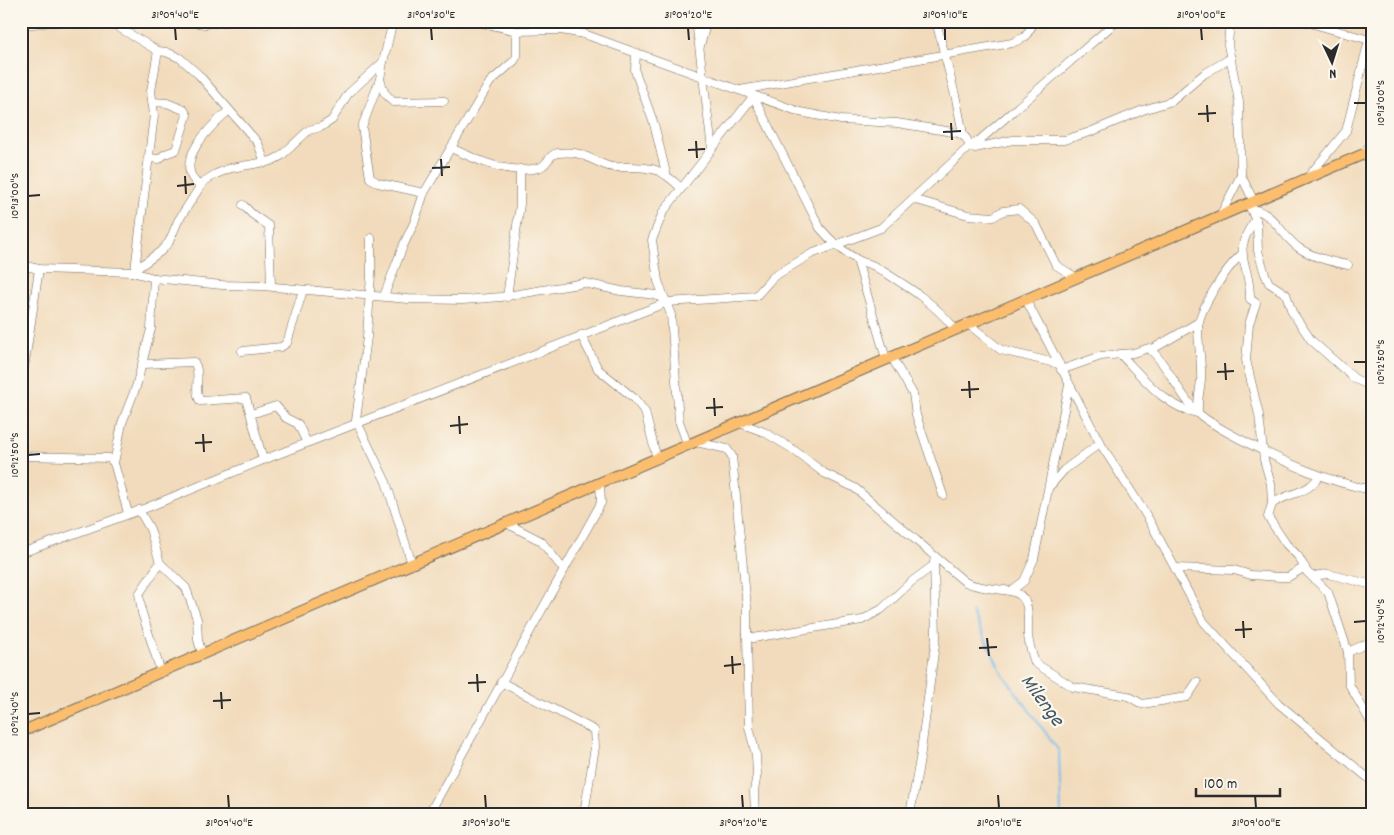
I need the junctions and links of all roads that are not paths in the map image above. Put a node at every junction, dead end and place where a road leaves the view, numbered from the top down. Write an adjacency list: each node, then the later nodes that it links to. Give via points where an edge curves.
1 (66, 21): 16 (street)
2 (108, 21): 21 (street)
3 (181, 21): 15 (street)
4 (232, 21): 15 (street)
5 (394, 21): 25 (street)
6 (475, 21): 18 (street)
7 (561, 21): 17 (street)
8 (696, 21): 20 (street)
9 (707, 21): 20 (street)
10 (936, 21): 23 (street)
11 (1035, 21): 23 (street, via 1021,40)
12 (1117, 21): 35 (street)
13 (1230, 21): 24 (street)
14 (1303, 21): 19 (street)
15 (199, 22)
16 (21, 25)
17 (561, 30): 18 (street); 22 (street, via 584,34)
18 (517, 31): 36 (street, via 517,56 490,82)
19 (1372, 41): 44 (street, via 1346,131)
20 (699, 48): 26 (street)
21 (158, 51): 31 (street); 32 (street, via 187,64)
22 (636, 53): 26 (street); 42 (street, via 635,71 654,124)
23 (946, 56): 28 (street); 33 (street)
24 (1231, 58): 35 (street, via 1204,74 1172,101 1076,137 1056,141 1013,140 980,148); 43 (street, via 1239,102)
25 (383, 62): 27 (street); 40 (street, via 359,82 327,124 309,130 281,156)
26 (703, 78): 28 (street); 37 (street)
27 (380, 79): 30 (street, via 384,92 393,102); 47 (street, via 362,127 370,178 378,183)
28 (738, 90): 29 (street)
29 (752, 96): 33 (street, via 841,120 897,123); 37 (street); 54 (street, via 820,228)
30 (444, 101)
31 (152, 102): 39 (street, via 155,112); 39 (street, via 167,103 184,110 187,115 176,150 159,159)
32 (228, 111): 40 (street, via 258,143); 45 (street, via 203,134 189,160 193,179)
33 (963, 134): 35 (street)
34 (1373, 139): 38 (street)
35 (970, 146): 48 (street)
36 (451, 148): 41 (street, via 498,166); 47 (street)
37 (712, 149): 46 (street)
38 (1369, 151): 44 (main road)
39 (148, 158): 60 (street)
40 (265, 163): 45 (street, via 231,168)
41 (520, 169): 42 (street, via 539,168 556,153 580,153 610,166 647,167); 67 (street, via 520,204)
42 (666, 173): 46 (street)
43 (1241, 175): 50 (street); 51 (street)
44 (1308, 178): 50 (main road)
45 (200, 186): 60 (street, via 169,242)
46 (681, 188): 69 (street, via 663,212 652,240 658,281)
47 (424, 192): 66 (street)
48 (913, 199): 54 (street, via 881,228); 61 (street, via 968,215 993,217 1003,211 1019,209 1036,224 1056,265)
49 (243, 205): 63 (street, via 270,226)
50 (1252, 205): 51 (main road); 52 (street); 58 (street, via 1266,213 1299,248 1317,257)
51 (1220, 216): 61 (main road)
52 (1256, 219): 55 (street, via 1245,234); 81 (street, via 1259,259 1269,283 1286,294 1292,312 1311,340 1356,379)
53 (371, 238): 65 (street)
54 (834, 245): 56 (street); 69 (street, via 811,254 773,277 756,296)
55 (1241, 255): 70 (street, via 1229,267); 90 (street, via 1248,275 1250,299 1256,304 1249,324 1246,360 1259,415)
56 (857, 260): 72 (street, via 874,266 911,289 940,310); 77 (street)
57 (21, 265): 59 (street)
58 (1348, 265)
59 (39, 269): 60 (street); 82 (street)
60 (134, 271): 62 (street)
61 (1075, 277): 68 (main road)
62 (154, 278): 63 (street); 78 (street, via 153,318)
63 (270, 286): 64 (street)
64 (303, 290): 65 (street); 75 (street, via 288,343 280,347)
65 (369, 296): 66 (street); 85 (street, via 367,337 356,406)
66 (384, 296): 67 (street, via 463,300)
67 (507, 297): 69 (street, via 584,284 656,295)
68 (1025, 298): 71 (main road); 79 (street)
69 (668, 302): 73 (street); 89 (street, via 679,422)
70 (1199, 322): 74 (street); 84 (street, via 1201,377)
71 (967, 323): 72 (main road); 79 (street, via 1001,350)
72 (955, 329): 77 (main road)
73 (581, 334): 85 (street); 92 (street, via 598,369 635,399 644,412)
74 (1151, 350): 76 (street); 84 (street, via 1163,362)
75 (242, 351)
76 (1120, 354): 79 (street); 84 (street, via 1158,392)
77 (888, 358): 86 (main road); 99 (street, via 914,394 916,415)
78 (143, 364): 83 (street, via 194,362 198,399 246,398); 94 (street, via 122,423)
79 (1060, 367): 80 (street)
80 (1069, 385): 88 (street); 97 (street)
81 (1373, 387)
82 (21, 388)
83 (251, 414): 87 (street, via 276,406 286,418 298,424); 93 (street)
84 (1198, 414): 90 (street)
85 (358, 422): 87 (street); 107 (street, via 386,482)
86 (740, 423): 89 (main road); 105 (street, via 764,432 824,473 870,498)
87 (307, 442): 93 (street)
88 (1100, 443): 97 (street, via 1064,470); 109 (street, via 1148,518)
89 (692, 444): 92 (main road); 114 (street, via 727,450 732,456)
90 (1263, 451): 95 (street); 100 (street)
91 (21, 456): 94 (street, via 106,458)
92 (657, 459): 96 (main road)
93 (263, 460): 101 (street)
94 (114, 463): 102 (street)
95 (1319, 476): 98 (street); 100 (street, via 1309,488)
96 (600, 483): 103 (main road); 110 (street, via 601,503)
97 (1049, 487): 113 (street, via 1034,558 1024,581)
98 (1373, 490)
99 (943, 495)
100 (1272, 504): 108 (street, via 1268,514 1271,524)
101 (139, 510): 102 (street); 106 (street, via 150,529)
102 (128, 513): 104 (street)
103 (506, 523): 107 (main road); 110 (street, via 541,542)
104 (21, 553)
105 (934, 561): 113 (street, via 970,584); 114 (street, via 882,609 862,620 758,638); 127 (street, via 936,637)
106 (160, 563): 117 (street, via 186,588 197,619); 118 (street, via 139,594)
107 (412, 564): 117 (main road)
108 (1305, 566): 109 (street, via 1288,577 1251,575 1234,570); 111 (street)
109 (1175, 568): 123 (street, via 1204,622 1257,681 1303,726)
110 (564, 570): 119 (street)
111 (1312, 576): 112 (street, via 1328,574); 116 (street, via 1328,592)
112 (1373, 585)
113 (1011, 591): 120 (street, via 1028,605 1028,636 1035,663 1066,684 1128,696 1146,705 1187,697)
114 (747, 634): 126 (street, via 749,727 757,774)
115 (1373, 641): 116 (street)
116 (1348, 652): 121 (street, via 1349,684)
117 (202, 654): 118 (main road)
118 (162, 672): 122 (main road)
119 (501, 682): 124 (street); 125 (street, via 594,730 595,747)
120 (1197, 682)
121 (1373, 726)
122 (21, 732)
123 (1373, 782)
124 (429, 814)
125 (584, 814)
126 (755, 814)
127 (910, 814)

